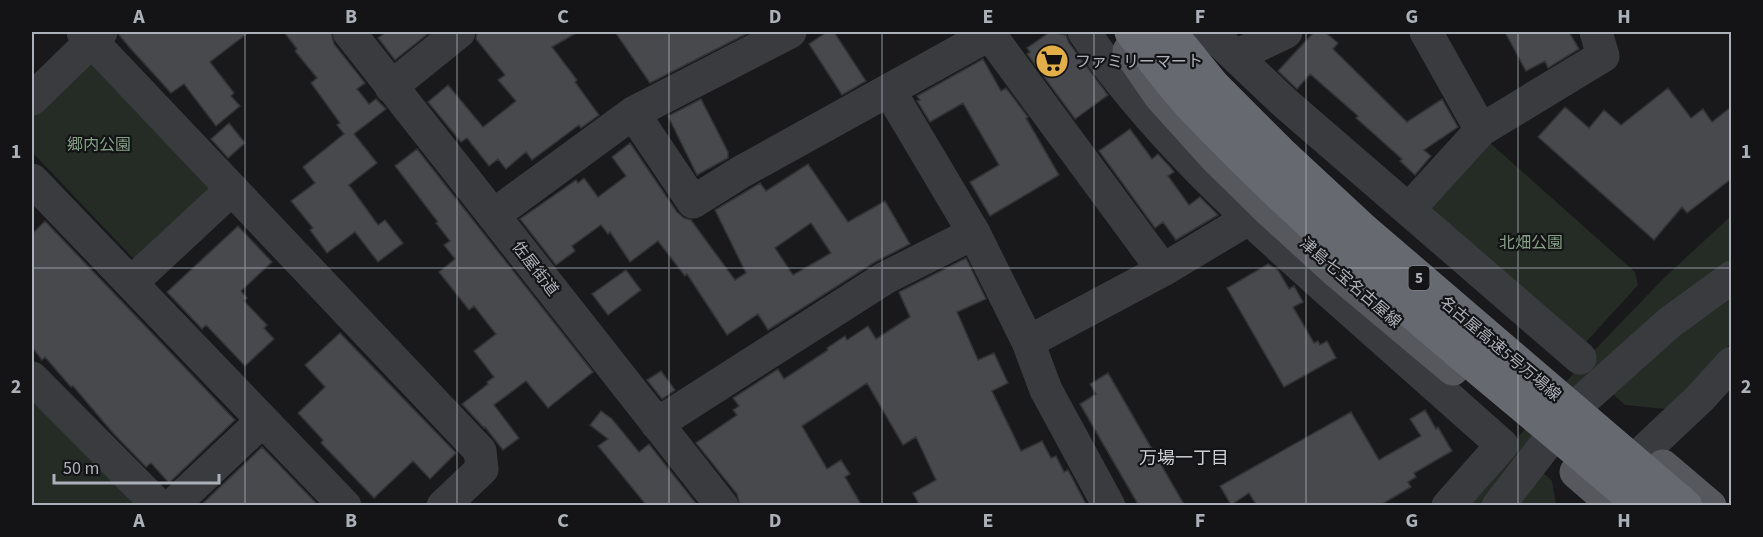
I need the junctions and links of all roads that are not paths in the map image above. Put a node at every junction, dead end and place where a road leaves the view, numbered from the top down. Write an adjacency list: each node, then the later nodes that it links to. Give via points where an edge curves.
1 (349, 32): 17 (street, 佐屋街道)
2 (459, 32): 17 (street)
3 (790, 32): 15 (street)
4 (1084, 32): 26 (street, via 1110,71 1153,121)
5 (1117, 32): 38 (main road, 津島七宝名古屋線, bridge, via 1160,96 1270,211 1576,472)
6 (1131, 32): 47 (highway, 名古屋高速5号万場線 / 5, bridge, via 1192,106 1261,177 1344,254)
7 (1170, 32): 48 (highway, 名古屋高速5号万場線 / 5, bridge, via 1214,85 1364,230)
8 (1187, 32): 37 (main road, via 1260,113 1322,171)
9 (1210, 32): 16 (street)
10 (1286, 32): 16 (street)
11 (1426, 32): 21 (street)
12 (1596, 32): 21 (street, via 1603,56)
13 (989, 33): 18 (street); 28 (street)
14 (92, 34): 19 (street); 23 (street)
15 (749, 40): 20 (street)
16 (1236, 56): 24 (street)
17 (391, 87): 25 (street, 佐屋街道)
18 (889, 90): 20 (street, via 693,202); 27 (street)
19 (32, 99)
20 (633, 113): 25 (street)
21 (1481, 130): 24 (street)
22 (32, 180): 30 (street)
23 (232, 189): 30 (street); 42 (street, via 480,451 482,469)
24 (1409, 209): 32 (street)
25 (495, 214): 36 (street, 佐屋街道)
26 (1248, 219): 28 (street); 45 (street, via 1502,445)
27 (975, 233): 31 (street); 36 (street, via 885,278)
28 (1163, 270): 31 (street)
29 (1731, 277): 46 (street, via 1669,323 1575,408)
30 (131, 283): 35 (street)
31 (1028, 342): 44 (street, via 1046,390)
32 (1580, 358)
33 (1731, 363): 37 (street)
34 (32, 378): 39 (street)
35 (262, 421): 40 (street); 41 (street)
36 (657, 424): 43 (street, 佐屋街道)
37 (1645, 450): 49 (main road)
38 (1604, 502)
39 (159, 506)
40 (172, 506)
41 (345, 506)
42 (443, 506)
43 (722, 506)
44 (1109, 506)
45 (1448, 506)
46 (1498, 506)
47 (1641, 506)
48 (1686, 506)
49 (1710, 506)

